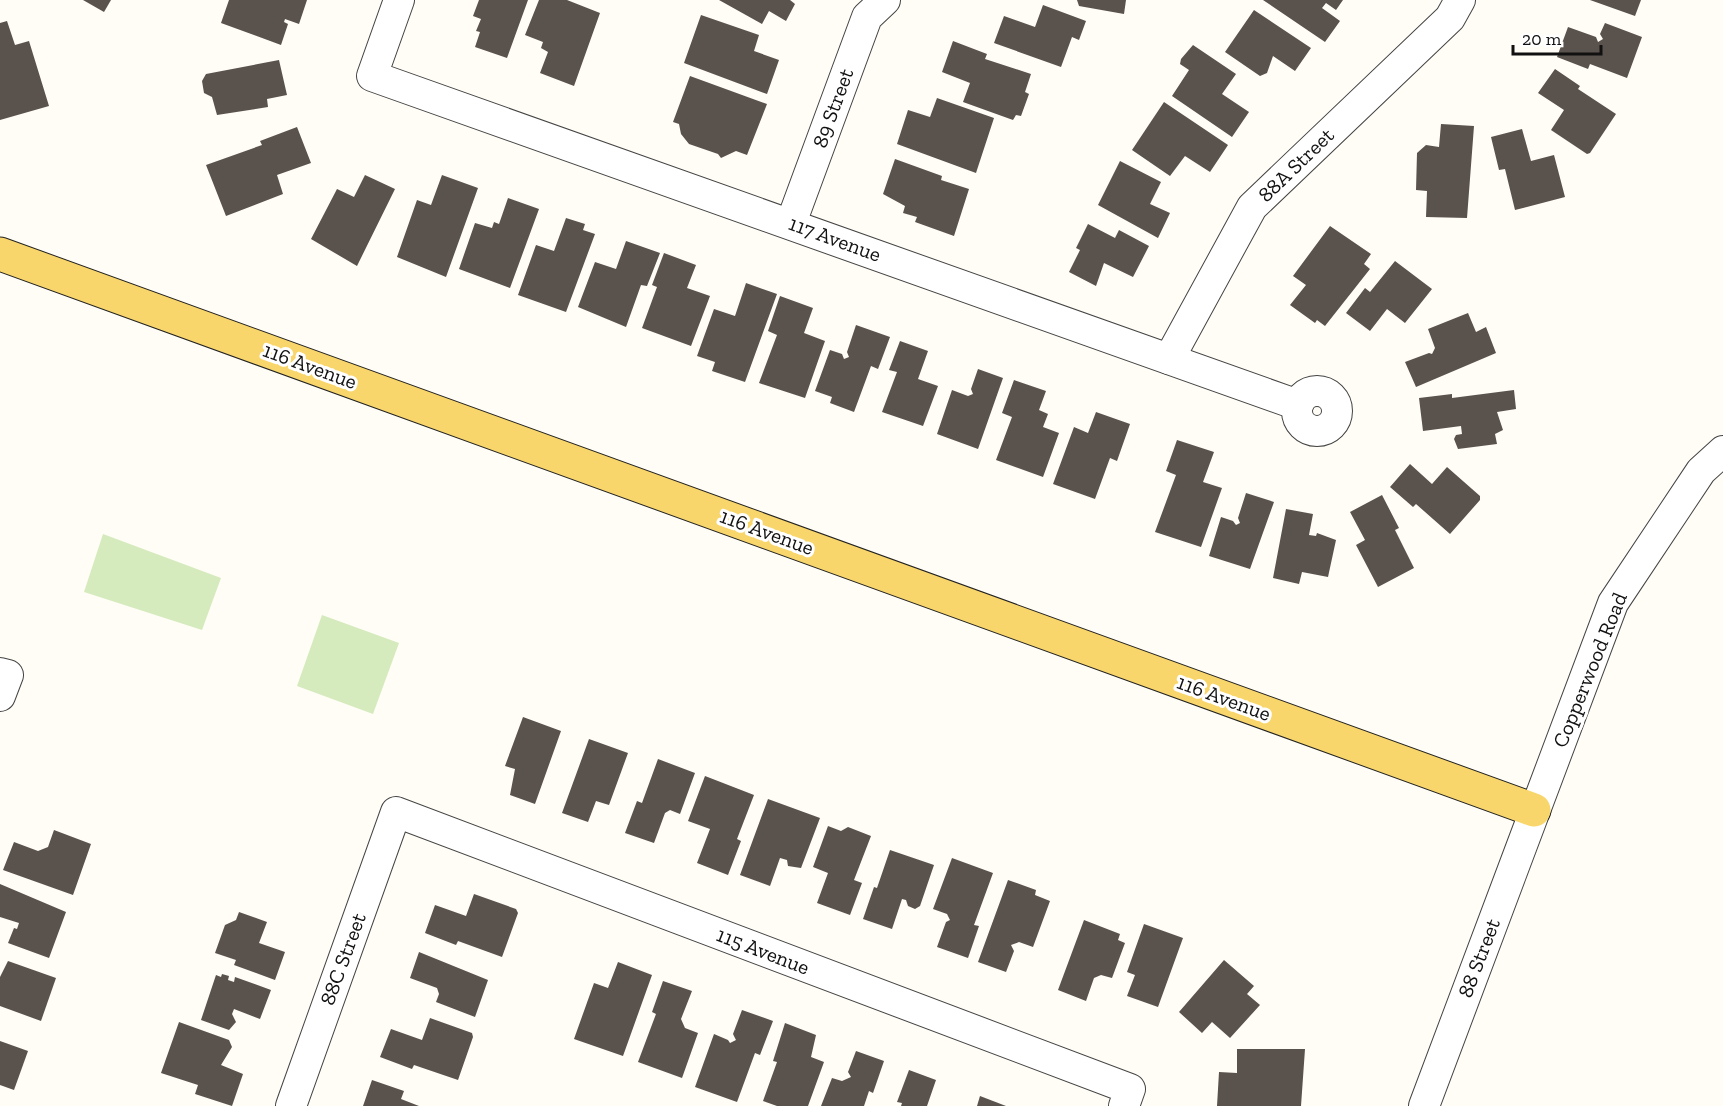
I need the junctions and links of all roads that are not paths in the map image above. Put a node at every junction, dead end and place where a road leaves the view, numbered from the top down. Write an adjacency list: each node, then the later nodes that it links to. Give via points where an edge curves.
1 (399, 0): 4 (street, 117 Avenue, via 372,76)
2 (885, 0): 4 (street, 89 Street, via 867,17)
3 (1460, 0): 6 (street, 88A Street, via 1450,18 1252,207)
4 (791, 223): 6 (street, 117 Avenue)
5 (0, 254): 9 (main road, 116 Avenue)
6 (1169, 359): 7 (street, 117 Avenue)
7 (1298, 405)
8 (1723, 452): 9 (street, Copperwood Road, via 1701,471 1613,603)
9 (1534, 810): 13 (street, 88 Street)
10 (396, 812): 11 (street, 115 Avenue); 12 (street, 88C Street)
11 (1127, 1098)
12 (291, 1106)
13 (1425, 1106)

